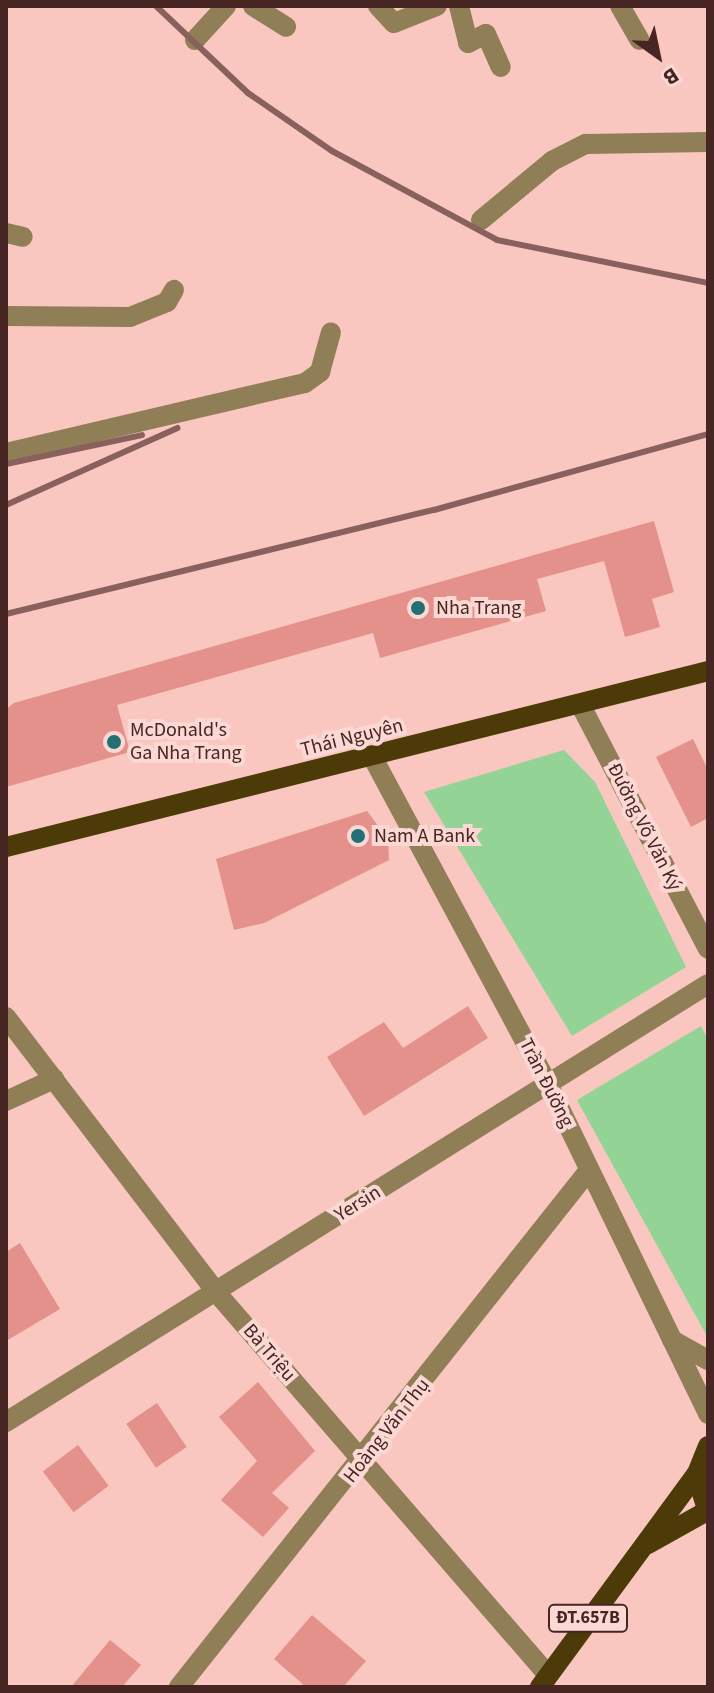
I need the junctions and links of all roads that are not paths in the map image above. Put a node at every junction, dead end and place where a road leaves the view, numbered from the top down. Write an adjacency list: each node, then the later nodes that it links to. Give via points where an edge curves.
1 (226, 6): 8 (street)
2 (253, 6): 7 (street)
3 (378, 6): 4 (street, via 394,23)
4 (437, 6)
5 (459, 6): 10 (street, via 468,43 486,34)
6 (620, 6): 9 (street)
7 (286, 27)
8 (195, 40)
9 (640, 40)
10 (501, 67)
11 (708, 142): 12 (street, via 586,144 552,161)
12 (481, 220)
13 (174, 290): 14 (street, via 160,307 130,317)
14 (6, 316)
15 (331, 332): 16 (street, via 320,372 305,383)
16 (6, 453)
17 (708, 671): 18 (main road, Thái Nguyên)
18 (580, 704): 19 (main road, Thái Nguyên); 21 (street, Đường Võ Văn Ký)
19 (373, 758): 20 (main road, Thái Nguyên); 25 (street, Trần Đường)
20 (6, 847)
21 (708, 949)
22 (708, 984): 25 (street, Yersin)
23 (6, 1017): 24 (street, Bà Triệu)
24 (54, 1079): 26 (street); 28 (street, Bà Triệu)
25 (548, 1084): 27 (street, Trần Đường); 28 (street, Yersin)
26 (6, 1101)
27 (589, 1170): 29 (street, Trần Đường); 34 (street, Hoàng Văn Thụ)
28 (216, 1292): 32 (street, Yersin); 34 (street, Bà Triệu)
29 (672, 1340): 30 (street); 31 (street, Trần Đường)
30 (708, 1360)
31 (708, 1414)
32 (6, 1422)
33 (708, 1446): 35 (main road, ĐT.657B)
34 (363, 1462): 38 (street, Bà Triệu); 39 (street, Hoàng Văn Thụ)
35 (696, 1475): 36 (main road, ĐT.657B); 37 (main road, ĐT.657B)
36 (708, 1513): 37 (main road, ĐT.657B)
37 (637, 1550): 38 (main road, ĐT.657B)
38 (544, 1681)
39 (179, 1687)

